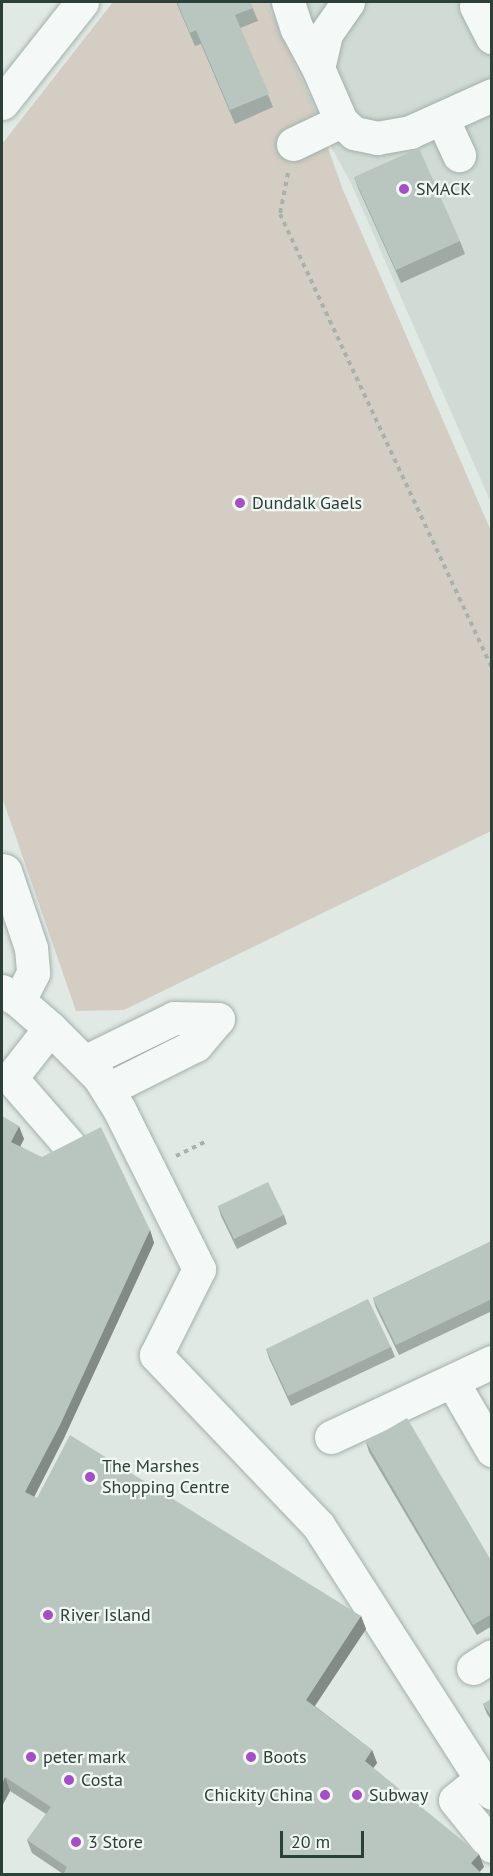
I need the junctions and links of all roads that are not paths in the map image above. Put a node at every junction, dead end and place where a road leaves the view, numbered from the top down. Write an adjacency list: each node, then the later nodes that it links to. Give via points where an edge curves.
1 (82, 2): 8 (street)
2 (288, 2): 6 (street)
3 (348, 2): 6 (street, via 326,34)
4 (476, 6): 5 (street)
5 (492, 37)
6 (318, 68): 10 (street)
7 (492, 95): 9 (street)
8 (2, 103)
9 (442, 118): 10 (street, via 410,132 377,138 354,133); 12 (street)
10 (341, 121): 11 (street)
11 (293, 144)
12 (459, 155)
13 (2, 870): 14 (street, via 31,948 33,973)
14 (10, 996): 15 (street)
15 (50, 1028): 16 (street); 18 (street, via 11,1078)
16 (86, 1061): 17 (street); 17 (street, via 174,1018 218,1019 196,1046)
17 (108, 1089): 23 (street, via 199,1269 156,1355 318,1525)
18 (69, 1145)
19 (492, 1362): 20 (street)
20 (452, 1381): 21 (street); 22 (street)
21 (331, 1437)
22 (492, 1450)
23 (486, 1786): 24 (street, via 455,1800)
24 (492, 1846)

